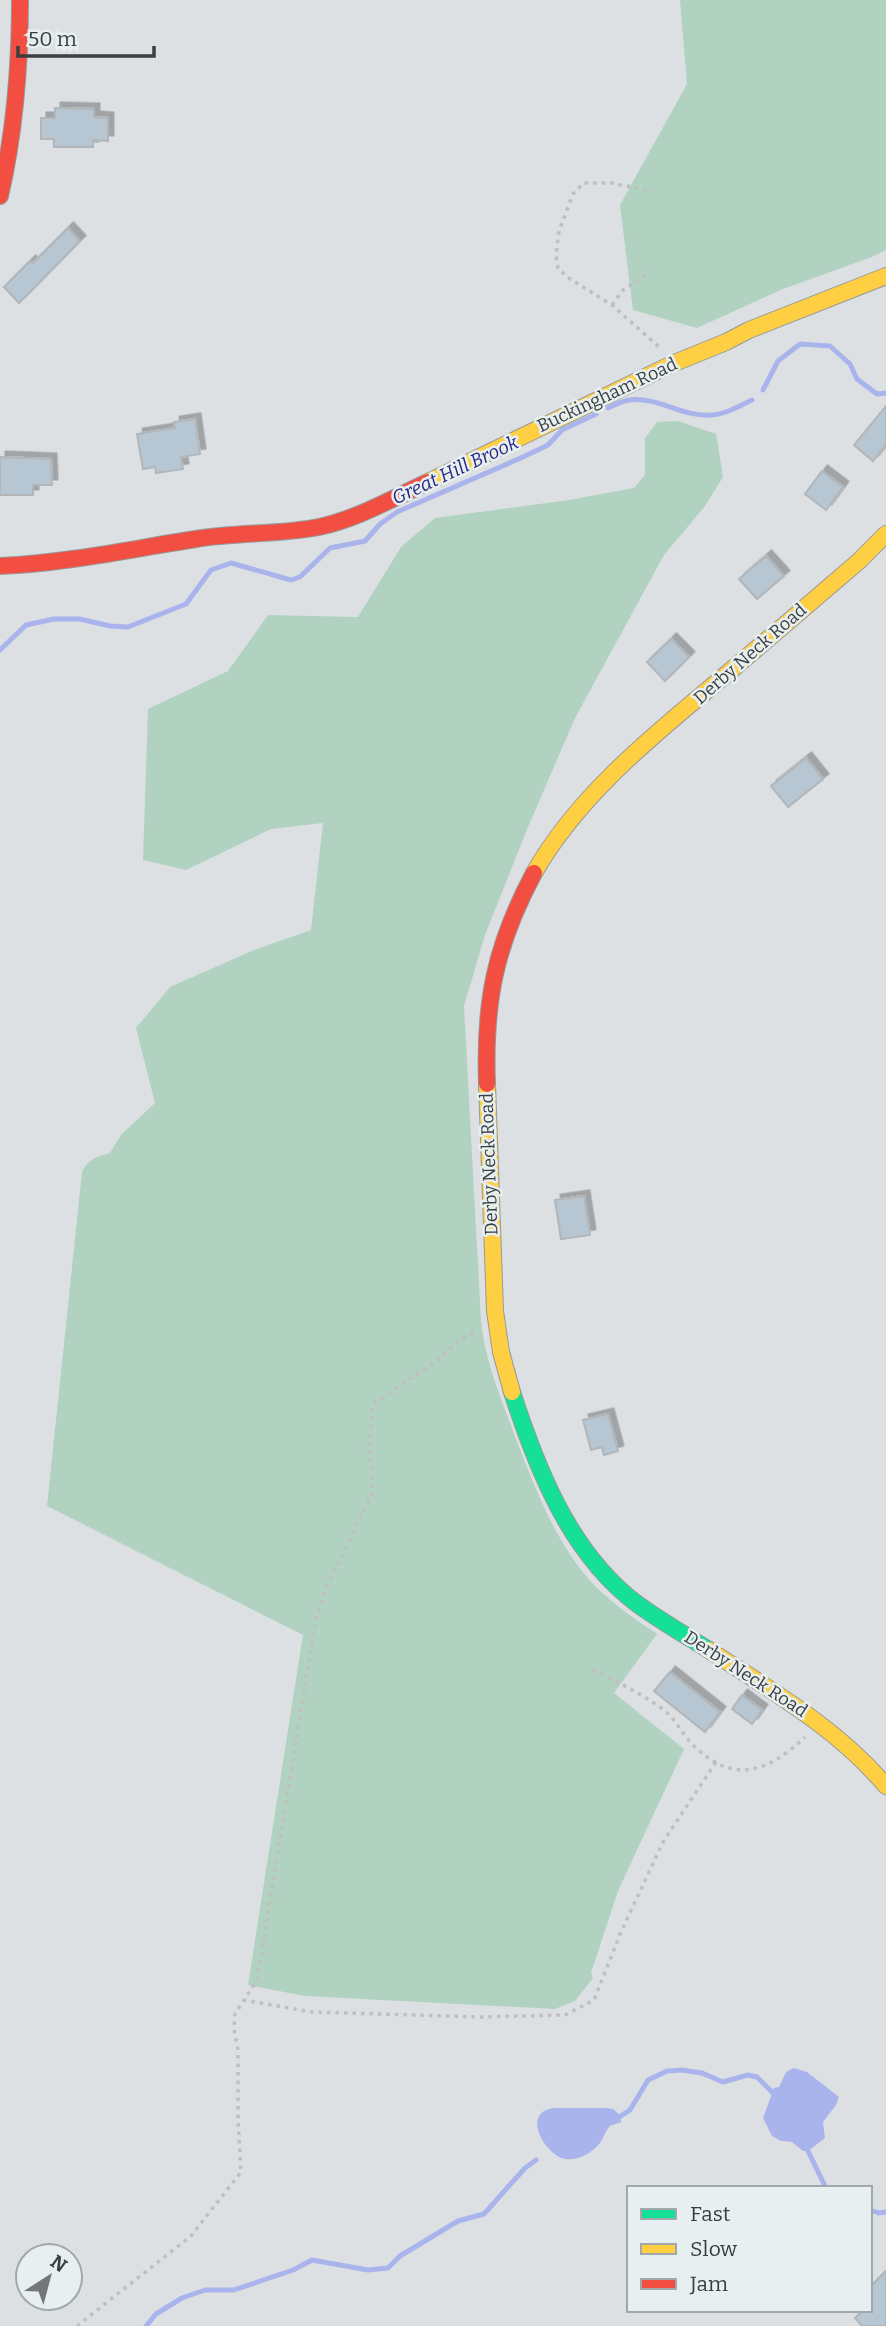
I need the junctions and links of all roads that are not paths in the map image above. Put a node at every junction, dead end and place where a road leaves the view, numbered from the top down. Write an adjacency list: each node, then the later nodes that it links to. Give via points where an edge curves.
1 (20, 0): 2 (street, via 14,134)
2 (0, 196)
3 (886, 276): 5 (street, Buckingham Road, via 672,364 400,495 322,526)
4 (886, 534): 6 (street, Derby Neck Road, via 665,727 558,836 525,889 506,934 486,1024 496,1327 516,1401 570,1529 590,1558 636,1603 819,1721 856,1751)
5 (0, 566)
6 (886, 1786)

